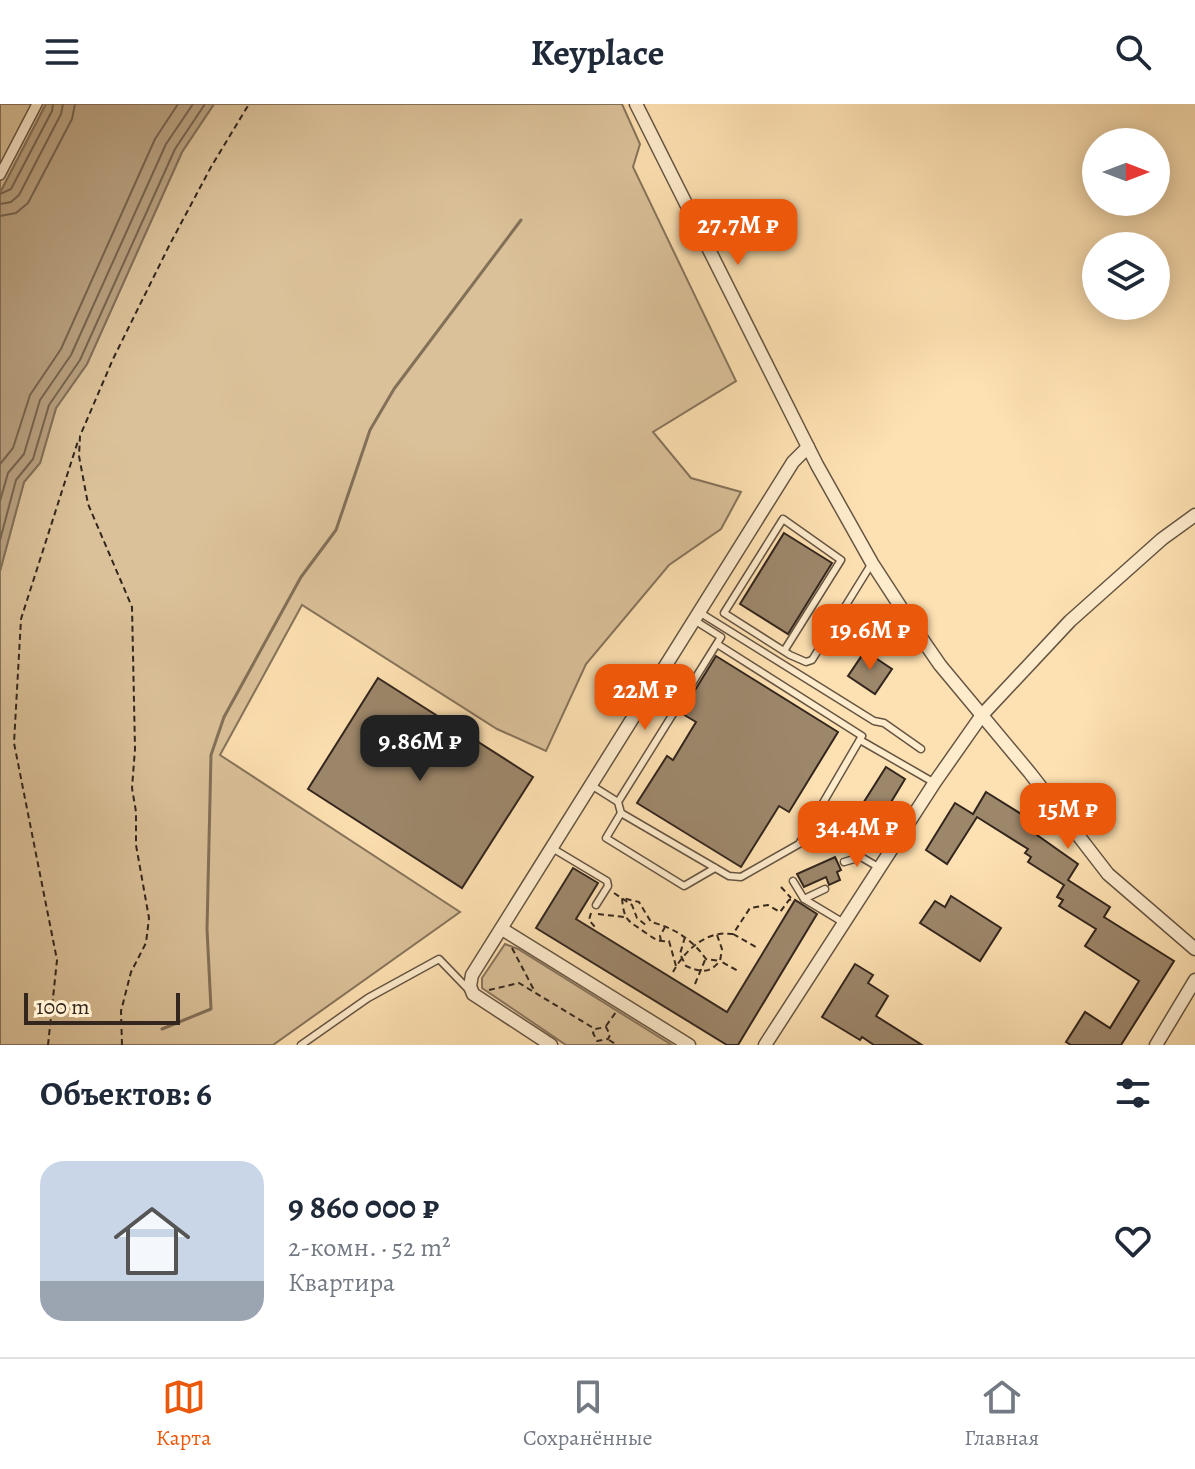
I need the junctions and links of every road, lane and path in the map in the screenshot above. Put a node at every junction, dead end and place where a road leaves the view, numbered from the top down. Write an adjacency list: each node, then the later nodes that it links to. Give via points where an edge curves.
1 (37, 104): 4 (street)
2 (249, 104): 5 (path, via 170,244)
3 (636, 104): 6 (street)
4 (0, 175)
5 (80, 436): 68 (path, via 21,619 14,743 57,960); 69 (path, via 88,504 132,607 132,788 149,918 146,943 131,972 121,1011)
6 (808, 447): 8 (street); 9 (street, via 793,462)
7 (1195, 515): 12 (street, via 1070,621)
8 (872, 563): 11 (lane, via 812,660); 12 (street, via 940,665)
9 (696, 616): 10 (lane, via 721,637); 14 (lane); 16 (street)
10 (717, 644): 13 (lane, via 862,736); 17 (lane)
11 (784, 651): 11 (lane, via 724,613 783,519 841,560)
12 (982, 715): 15 (street); 51 (street, via 1108,874)
13 (860, 740): 15 (lane); 18 (lane)
14 (921, 749)
15 (935, 782): 20 (street)
16 (591, 785): 17 (lane); 21 (street)
17 (618, 802): 19 (lane)
18 (823, 803): 20 (lane); 23 (lane, via 799,844 741,877)
19 (621, 813): 23 (lane); 23 (lane, via 606,838 684,886)
20 (898, 839): 24 (street)
21 (552, 848): 27 (lane, via 604,878); 40 (street)
22 (844, 862): 24 (lane, via 861,857)
23 (715, 868)
24 (880, 868): 36 (street)
25 (793, 881): 29 (lane)
26 (781, 887): 31 (path)
27 (606, 888): 30 (path); 32 (lane)
28 (825, 889): 29 (lane)
29 (802, 897): 31 (path); 36 (lane)
30 (622, 898): 34 (path); 35 (path, via 639,902); 37 (path)
31 (791, 898): 43 (path, via 780,912 768,905 750,908)
32 (596, 905): 33 (path)
33 (591, 913): 34 (path); 39 (path)
34 (625, 917): 41 (path)
35 (651, 922): 37 (path); 38 (path)
36 (844, 923): 74 (street)
37 (647, 926): 41 (path)
38 (666, 926): 42 (path); 46 (path)
39 (595, 927)
40 (502, 929): 62 (street, via 472,975 470,986); 73 (street)
41 (647, 933): 46 (path)
42 (675, 933): 45 (path); 47 (path)
43 (733, 934): 44 (path); 50 (path)
44 (717, 935): 49 (path); 54 (path)
45 (685, 937): 49 (path); 52 (path)
46 (661, 941): 47 (path)
47 (669, 941): 55 (path)
48 (509, 943): 61 (path)
49 (696, 944): 52 (path); 53 (path)
50 (756, 947)
51 (1195, 949)
52 (680, 959): 55 (path); 57 (path)
53 (706, 959): 54 (path); 57 (path)
54 (720, 961): 57 (path); 58 (path)
55 (676, 966): 56 (path)
56 (673, 972)
57 (702, 972): 60 (path)
58 (740, 972)
59 (1195, 980): 75 (street)
60 (695, 984)
61 (535, 993): 62 (path, via 519,983); 65 (path)
62 (479, 994): 70 (lane, via 439,959 368,998); 71 (street)
63 (618, 1009): 64 (path)
64 (606, 1027): 65 (path); 66 (path)
65 (595, 1029): 67 (path)
66 (608, 1039): 67 (path); 72 (path)
67 (596, 1043)
68 (48, 1045)
69 (122, 1045)
70 (301, 1045)
71 (551, 1045)
72 (617, 1045)
73 (689, 1045)
74 (765, 1045)
75 (1156, 1045)

